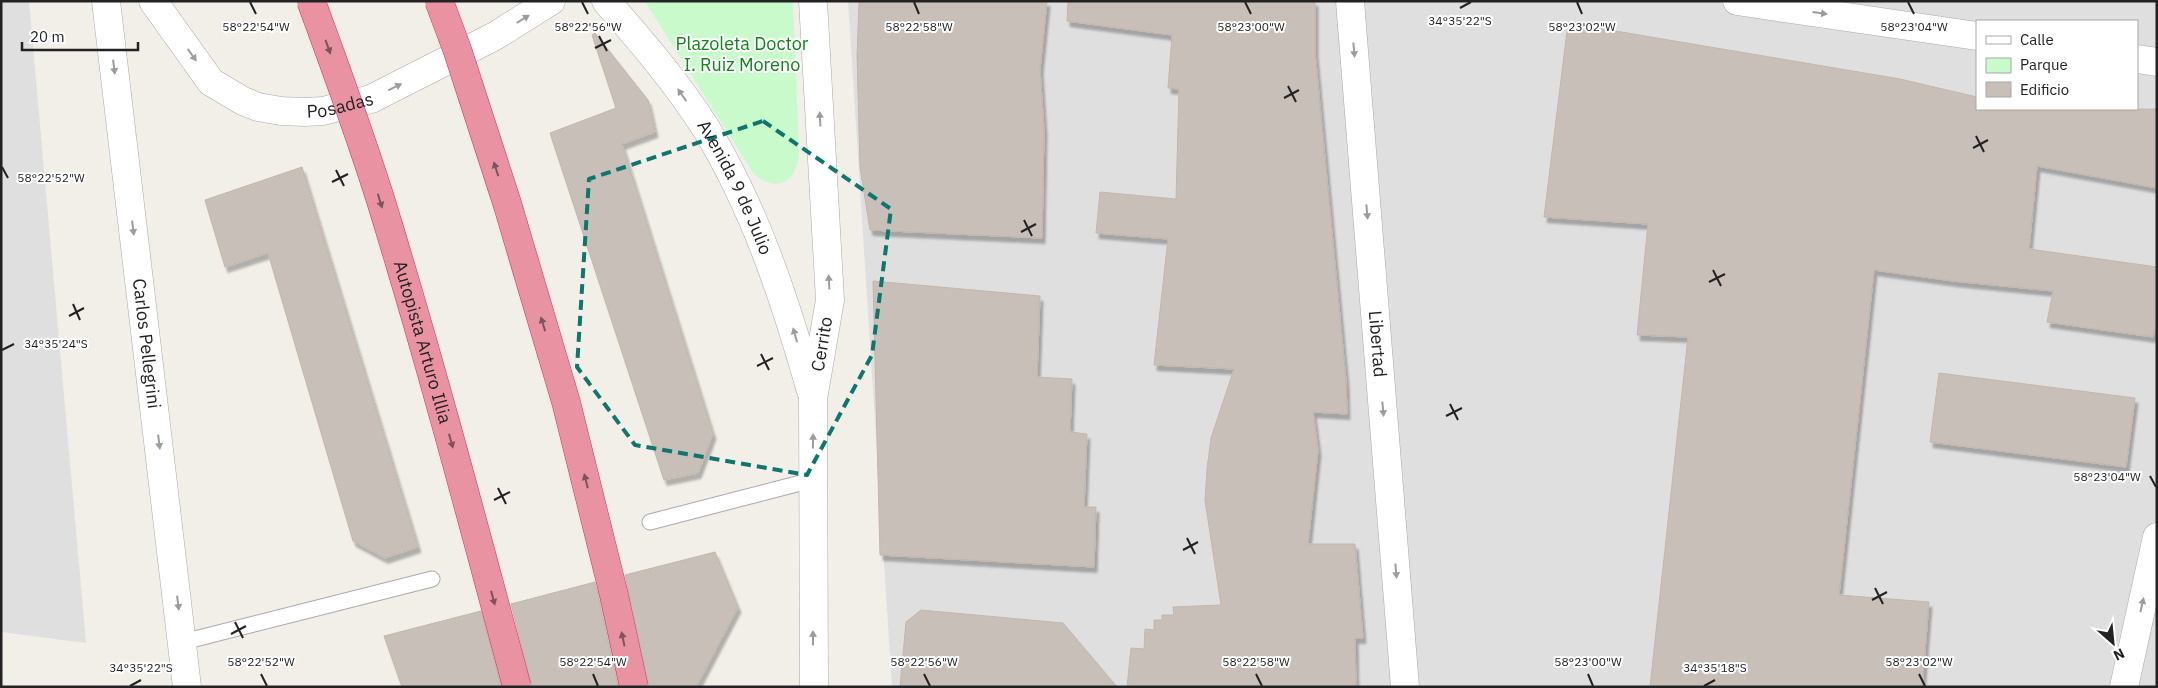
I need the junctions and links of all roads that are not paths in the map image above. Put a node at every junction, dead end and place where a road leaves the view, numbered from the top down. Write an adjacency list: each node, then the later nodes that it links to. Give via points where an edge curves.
1 (106, 1): 18 (street, Carlos Pellegrini, one-way to 18)
2 (154, 1): 5 (street, Posadas, one-way to 5, via 216,86 258,107 304,112 348,106 395,88 495,36)
3 (311, 1): 20 (highway, Autopista Arturo Illia, one-way to 20, bridge, via 379,196 416,318)
4 (438, 1): 21 (highway, one-way to 4, bridge, via 566,402 507,203)
5 (551, 1)
6 (606, 1): 13 (street, Avenida 9 de Julio, one-way to 6, via 773,267 731,174 706,130 668,75)
7 (814, 1): 13 (street, Cerrito, one-way to 7, via 830,300)
8 (1350, 1): 23 (street, Libertad, one-way to 23)
9 (1737, 1): 10 (street, one-way to 10)
10 (1976, 36)
11 (2138, 59): 12 (street)
12 (2157, 62)
13 (813, 399): 14 (street, Cerrito, one-way to 13)
14 (812, 480): 15 (lane); 22 (street, Cerrito, one-way to 14)
15 (650, 522)
16 (2157, 537): 24 (street, one-way to 16)
17 (432, 580): 18 (lane)
18 (183, 642): 19 (street, Carlos Pellegrini)
19 (188, 687)
20 (516, 687)
21 (634, 687)
22 (814, 687)
23 (1405, 687)
24 (2124, 687)

